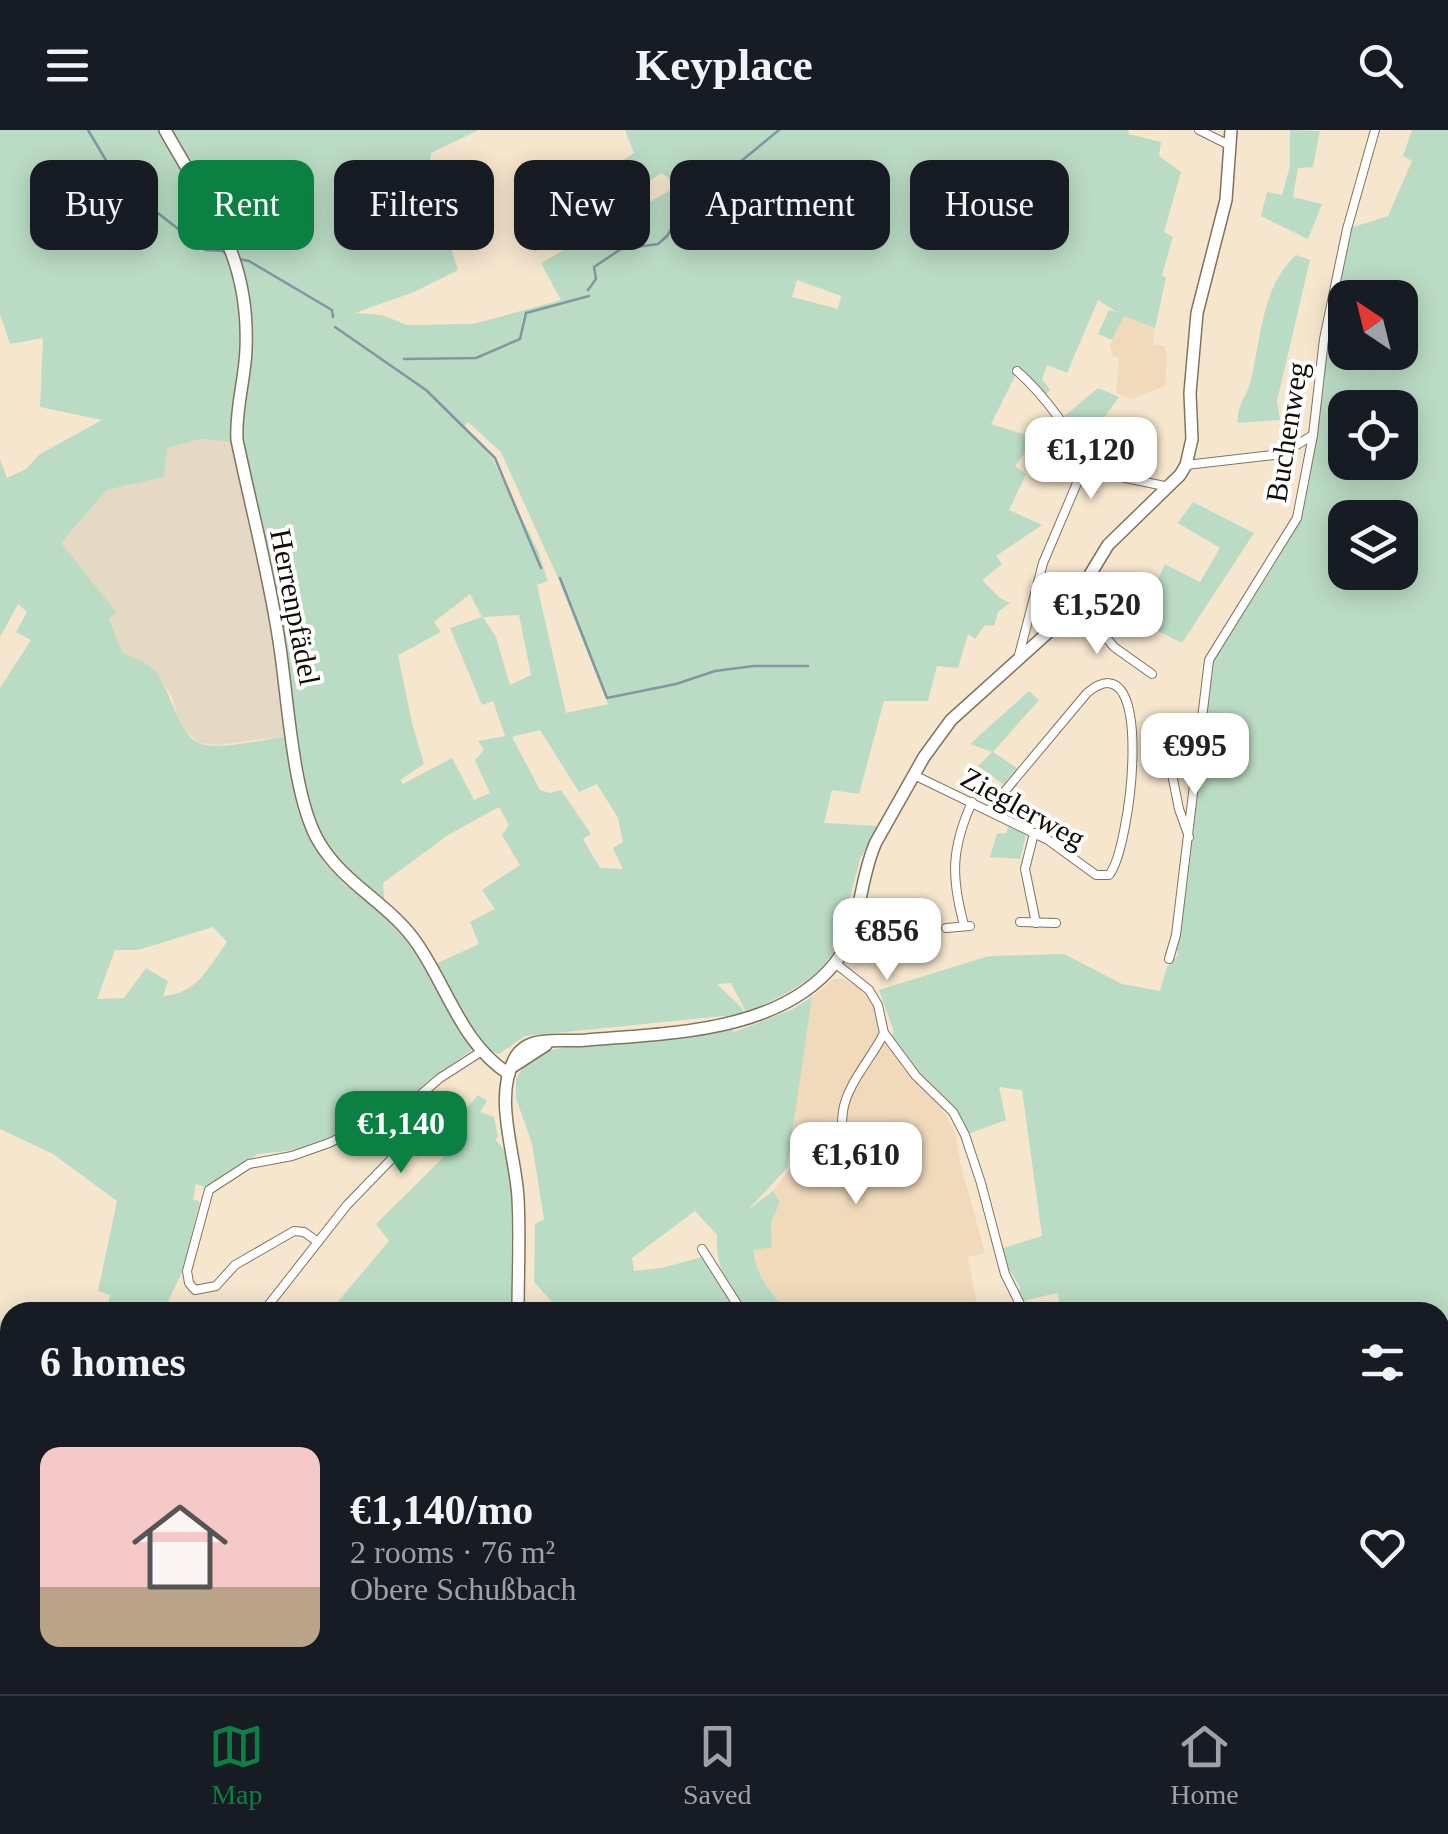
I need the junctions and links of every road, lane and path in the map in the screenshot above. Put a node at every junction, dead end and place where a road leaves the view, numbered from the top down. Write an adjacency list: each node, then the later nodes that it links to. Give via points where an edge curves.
1 (165, 130): 27 (street, Herrenpfädel, via 236,259 246,350 237,440 306,814 347,879 414,939)
2 (1199, 130): 5 (street)
3 (1231, 130): 5 (street)
4 (1376, 130): 7 (street, Buchenweg, via 1324,339)
5 (1229, 145): 8 (street, via 1226,200 1197,313)
6 (1017, 371): 9 (street, via 1075,444)
7 (1313, 435): 8 (street, via 1282,454); 19 (street, Buchenweg, via 1297,518 1209,660)
8 (1186, 465): 10 (street)
9 (1084, 469): 10 (street); 12 (street, via 1043,563)
10 (1168, 487): 11 (street, via 1108,545)
11 (1076, 601): 12 (street); 13 (street, via 1114,648)
12 (1018, 660): 15 (street, via 951,720)
13 (1152, 674)
14 (1172, 774): 19 (street)
15 (914, 775): 16 (street, Zieglerweg); 25 (street, via 869,858 852,933)
16 (972, 802): 17 (street, Zieglerweg); 23 (street, via 955,852 954,885 967,925)
17 (988, 810): 18 (street, Zieglerweg); 18 (street, Zieglerweg, via 1087,693 1113,685 1130,703 1132,772 1118,862 1105,876 1096,875)
18 (1034, 833): 21 (street, via 1025,868)
19 (1189, 837): 24 (street, Buchenweg)
20 (1020, 922): 21 (street)
21 (1036, 923): 22 (street)
22 (1056, 923)
23 (946, 928)
24 (1169, 959)
25 (835, 963): 26 (street, via 869,990); 28 (street, via 800,993 744,1018 702,1028 539,1042 522,1049)
26 (884, 1034): 30 (street, via 843,1110); 36 (street, via 965,1136)
27 (482, 1051): 28 (street, Herrenpfädel); 29 (street)
28 (511, 1071): 34 (street, via 506,1098 519,1204)
29 (424, 1094): 31 (street, via 424,1119 412,1138); 31 (street, via 329,1143 258,1160 223,1179 205,1195 189,1283 195,1290 216,1286 235,1264 294,1231)
30 (846, 1162)
31 (320, 1240): 33 (street)
32 (702, 1249): 35 (street)
33 (271, 1302)
34 (518, 1302)
35 (736, 1302)
36 (1019, 1302)

